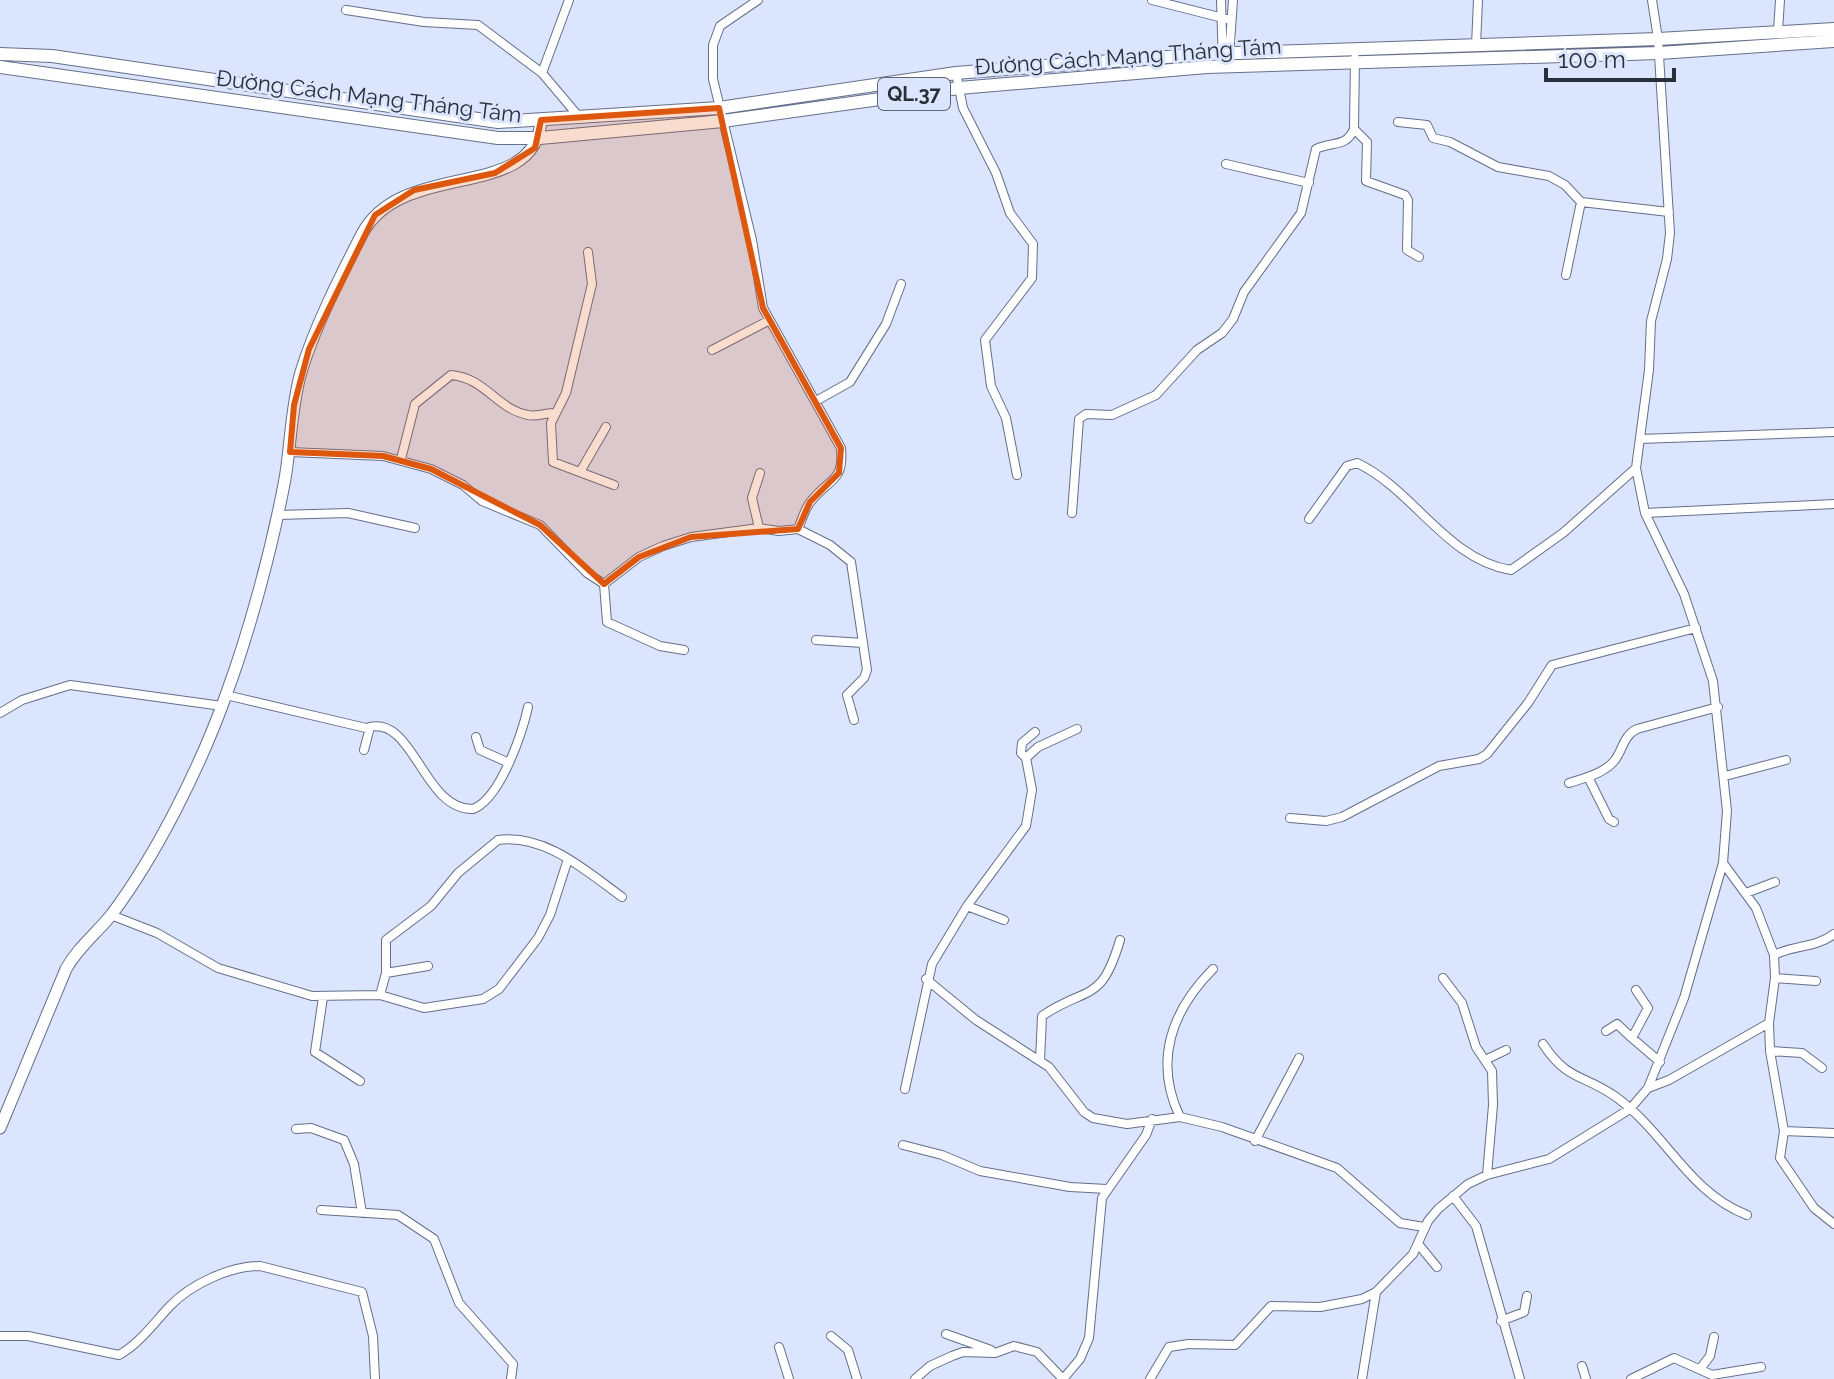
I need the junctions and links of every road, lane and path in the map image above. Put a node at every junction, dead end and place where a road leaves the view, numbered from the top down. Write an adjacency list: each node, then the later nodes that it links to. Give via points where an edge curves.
1 (569, 0): 23 (street)
2 (758, 0): 27 (street, via 720,26 716,38 711,64)
3 (1152, 0): 10 (street)
4 (1221, 0): 10 (street)
5 (1233, 0): 10 (street)
6 (1478, 0): 15 (street)
7 (1652, 0): 13 (street)
8 (1780, 0): 12 (street)
9 (346, 10): 23 (street, via 478,25)
10 (1224, 17): 19 (street)
11 (1834, 29): 12 (main road, Đường Cách Mạng Tháng Tám / QL.37)
12 (1778, 31): 13 (main road, Đường Cách Mạng Tháng Tám / QL.37)
13 (1658, 39): 15 (main road, Đường Cách Mạng Tháng Tám / QL.37); 17 (street)
14 (1834, 41): 17 (main road, Đường Cách Mạng Tháng Tám / QL.37)
15 (1476, 46): 16 (main road, Đường Cách Mạng Tháng Tám / QL.37)
16 (1355, 50): 19 (main road, Đường Cách Mạng Tháng Tám / QL.37); 20 (street)
17 (1659, 53): 20 (main road, Đường Cách Mạng Tháng Tám / QL.37); 36 (street)
18 (0, 54): 29 (main road, Đường Cách Mạng Tháng Tám / QL.37, via 52,56 498,122)
19 (1226, 60): 20 (main road, Đường Cách Mạng Tháng Tám / QL.37); 21 (main road, Đường Cách Mạng Tháng Tám / QL.37); 25 (main road, Đường Cách Mạng Tháng Tám / QL.37)
20 (1355, 64): 31 (street)
21 (1057, 65): 24 (main road, Đường Cách Mạng Tháng Tám / QL.37); 25 (main road)
22 (0, 67): 32 (main road, Đường Cách Mạng Tháng Tám / QL.37, via 498,138)
23 (542, 73): 28 (street)
24 (956, 73): 26 (street); 27 (main road, Đường Cách Mạng Tháng Tám / QL.37)
25 (1057, 80): 26 (main road, Đường Cách Mạng Tháng Tám / QL.37)
26 (959, 88): 27 (main road, Đường Cách Mạng Tháng Tám / QL.37); 53 (street, via 1010,213 1033,244 1032,278 985,340 991,386 1006,418)
27 (721, 115): 28 (main road, Đường Cách Mạng Tháng Tám / QL.37); 32 (main road, Đường Cách Mạng Tháng Tám / QL.37); 41 (street)
28 (580, 118): 29 (main road, Đường Cách Mạng Tháng Tám / QL.37)
29 (541, 120): 32 (main road)
30 (1398, 122): 35 (street, via 1427,125 1433,138 1498,167 1549,176)
31 (1354, 129): 34 (street, via 1345,143 1316,149); 38 (street, via 1367,142 1366,181 1408,200 1407,250)
32 (540, 138): 48 (main road, via 517,163 495,173 414,190 375,215 305,361)
33 (1226, 164): 34 (street)
34 (1309, 183): 56 (street, via 1301,213 1244,292 1222,333 1197,350 1156,395 1112,415 1086,414 1079,419)
35 (1581, 202): 36 (street); 39 (street)
36 (1669, 212): 47 (street, via 1667,259 1651,321)
37 (588, 252): 44 (street, via 588,304 566,393)
38 (1419, 257)
39 (1566, 275)
40 (901, 284): 43 (street, via 886,324 850,382)
41 (768, 321): 42 (street); 43 (street)
42 (712, 350)
43 (816, 401): 62 (street, via 842,460 834,483 810,502)
44 (554, 413): 49 (street, via 528,415 496,400 479,382 451,375 415,404); 51 (street, via 553,462)
45 (606, 427): 51 (street)
46 (1834, 432): 47 (street)
47 (1640, 439): 50 (street)
48 (290, 452): 49 (street); 58 (main road)
49 (401, 459): 63 (street, via 540,525)
50 (1636, 468): 57 (street); 59 (street, via 1563,533 1511,570 1456,545 1395,486 1357,463 1347,466)
51 (580, 472): 54 (street)
52 (760, 473): 61 (street, via 752,498)
53 (1017, 475)
54 (614, 485)
55 (1834, 504): 57 (street)
56 (1072, 513)
57 (1645, 513): 64 (street)
58 (278, 515): 60 (street, via 348,513); 68 (main road)
59 (1309, 519)
60 (415, 528)
61 (759, 528): 62 (street); 63 (street, via 663,546)
62 (798, 529): 66 (street, via 851,562)
63 (604, 584): 67 (street, via 607,622 660,646)
64 (1696, 628): 70 (street); 84 (street, via 1552,665 1528,703 1479,759 1439,766 1342,817)
65 (816, 640): 66 (street)
66 (863, 643): 72 (street, via 866,674 847,695)
67 (684, 650)
68 (224, 701): 71 (street, via 70,685); 73 (street); 92 (main road, via 163,832)
69 (528, 707): 80 (street)
70 (1718, 707): 81 (street); 82 (street, via 1631,732 1614,761)
71 (0, 713)
72 (854, 720)
73 (366, 728): 77 (street); 80 (street, via 374,725 395,732 430,782 451,803 467,809 490,799)
74 (1077, 729): 78 (street)
75 (1035, 732): 78 (street, via 1022,743)
76 (476, 737): 80 (street, via 480,750)
77 (364, 750)
78 (1026, 758): 91 (street, via 1032,790 1026,826)
79 (1786, 760): 81 (street)
80 (507, 762)
81 (1725, 776): 87 (street)
82 (1588, 777): 83 (street); 85 (street)
83 (1569, 783)
84 (1290, 818)
85 (1614, 822)
86 (568, 859): 90 (street); 99 (street, via 533,843 507,839 490,844 431,906 386,940); 105 (street, via 538,938 492,995 424,1008)
87 (1723, 863): 89 (street); 116 (street)
88 (1775, 882): 89 (street)
89 (1746, 893): 96 (street)
90 (622, 897)
91 (967, 906): 93 (street); 102 (street)
92 (111, 915): 106 (street, via 157,933 218,968); 124 (main road, via 71,959)
93 (1004, 920)
94 (1834, 934): 96 (street, via 1818,945 1795,946)
95 (1120, 940): 115 (street, via 1096,989 1042,1016)
96 (1774, 955): 101 (street)
97 (428, 966): 99 (street)
98 (1213, 969): 122 (street, via 1171,1029 1168,1082)
99 (386, 973): 105 (street)
100 (1443, 978): 114 (street, via 1462,1003)
101 (1775, 978): 103 (street); 107 (street)
102 (926, 979): 115 (street, via 976,1020); 120 (street)
103 (1816, 981)
104 (1636, 990): 109 (street, via 1648,1008)
105 (380, 995): 106 (street)
106 (323, 997): 118 (street, via 315,1052)
107 (1769, 1023): 112 (street); 119 (street)
108 (1606, 1031): 109 (street, via 1617,1024)
109 (1632, 1038): 116 (street)
110 (1543, 1044): 121 (street, via 1572,1077 1603,1089)
111 (1506, 1050): 114 (street)
112 (1770, 1051): 117 (street, via 1802,1053); 126 (street)
113 (1299, 1058): 128 (street)
114 (1485, 1060): 130 (street, via 1494,1082)
115 (1040, 1061): 123 (street, via 1093,1118 1127,1124)
116 (1660, 1062): 119 (street)
117 (1822, 1068)
118 (360, 1081)
119 (1648, 1088): 121 (street)
120 (905, 1089)
121 (1630, 1109): 130 (street, via 1549,1159); 135 (street, via 1703,1191)
122 (1180, 1117): 123 (street); 128 (street)
123 (1152, 1119): 131 (street)
124 (0, 1128)
125 (296, 1129): 134 (street, via 311,1128 344,1140 358,1180)
126 (1784, 1131): 127 (street); 136 (street, via 1782,1163 1814,1208)
127 (1834, 1133)
128 (1255, 1141): 137 (street, via 1337,1168 1400,1223)
129 (903, 1145): 131 (street, via 980,1171)
130 (1487, 1175): 132 (street)
131 (1107, 1189): 157 (street, via 1089,1338)
132 (1453, 1196): 137 (street); 142 (street, via 1476,1226)
133 (321, 1210): 134 (street)
134 (362, 1213): 153 (street, via 405,1217 434,1239 459,1303 513,1364)
135 (1747, 1215)
136 (1834, 1224)
137 (1424, 1227): 138 (street)
138 (1419, 1245): 139 (street); 140 (street)
139 (1437, 1267)
140 (1376, 1292): 158 (street, via 1320,1307 1271,1306 1235,1345 1169,1347); 159 (street)
141 (1527, 1296): 142 (street, via 1524,1312)
142 (1501, 1321): 160 (street)
143 (946, 1334): 148 (street)
144 (0, 1336): 152 (street, via 28,1336 119,1355 199,1285 244,1266 260,1266 362,1292 373,1336)
145 (831, 1336): 155 (street, via 848,1350)
146 (1714, 1337): 151 (street)
147 (779, 1347): 154 (street)
148 (995, 1353): 156 (street, via 963,1352); 157 (street, via 1014,1346 1030,1349)
149 (1582, 1366): 161 (street)
150 (1761, 1367): 151 (street, via 1722,1375)
151 (1700, 1369): 162 (street, via 1674,1358)
152 (375, 1379)
153 (511, 1379)
154 (789, 1379)
155 (857, 1379)
156 (915, 1379)
157 (1063, 1379)
158 (1150, 1379)
159 (1362, 1379)
160 (1520, 1379)
161 (1586, 1379)
162 (1631, 1379)

